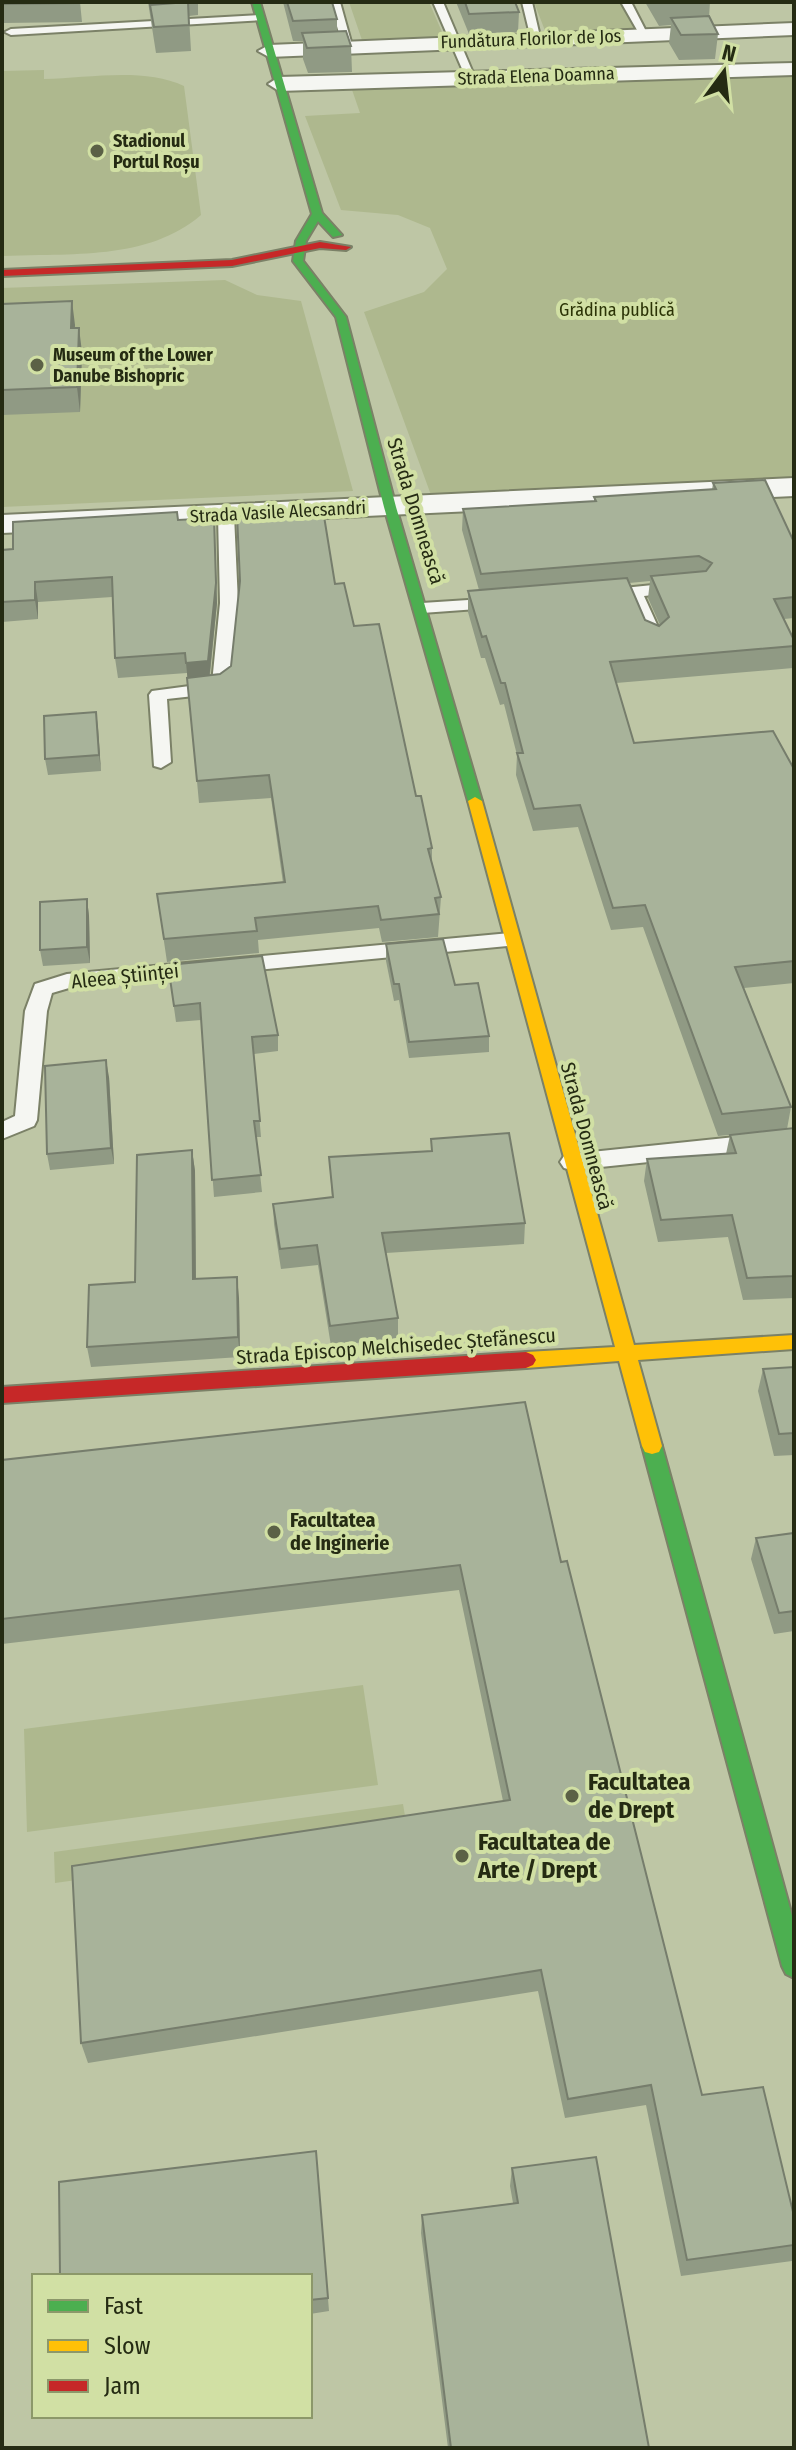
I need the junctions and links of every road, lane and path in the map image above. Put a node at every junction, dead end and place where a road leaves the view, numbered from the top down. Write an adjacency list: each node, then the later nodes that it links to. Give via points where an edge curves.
1 (335, 2): 12 (lane)
2 (438, 2): 11 (lane)
3 (527, 2): 10 (lane)
4 (626, 2): 9 (lane)
5 (258, 10): 8 (lane); 13 (main road)
6 (727, 22): 7 (street, Fundătura Florilor de Jos); 9 (street, Fundătura Florilor de Jos); 15 (street)
7 (794, 29)
8 (11, 32)
9 (645, 35): 10 (street, Fundătura Florilor de Jos)
10 (537, 39): 11 (street, Fundătura Florilor de Jos)
11 (457, 42): 12 (street, Fundătura Florilor de Jos); 16 (lane)
12 (349, 47): 13 (street, Fundătura Florilor de Jos)
13 (269, 51): 17 (main road)
14 (794, 69): 15 (street, Strada Elena Doamna)
15 (755, 70): 16 (street, Strada Elena Doamna)
16 (472, 78): 17 (street, Strada Elena Doamna)
17 (279, 84): 18 (main road)
18 (317, 214): 19 (main road); 19 (main road, via 348,254 320,245)
19 (297, 250): 20 (main road); 22 (main road, Strada Domnească)
20 (232, 263): 21 (main road); 22 (main road)
21 (2, 273)
22 (307, 275): 23 (main road, Strada Domnească); 23 (main road, Strada Domnească, via 342,281)
23 (341, 317): 25 (main road, Strada Domnească)
24 (794, 487): 25 (street, Strada Vasile Alecsandri)
25 (390, 507): 26 (street, Strada Vasile Alecsandri); 32 (main road, Strada Domnească)
26 (226, 515): 27 (street, Strada Vasile Alecsandri); 34 (lane, via 228,650 221,688 158,695)
27 (2, 524)
28 (697, 585): 29 (lane)
29 (634, 592): 30 (lane); 33 (lane)
30 (590, 596)
31 (514, 602): 32 (lane)
32 (422, 608): 35 (main road, Strada Domnească)
33 (655, 640)
34 (161, 762)
35 (510, 940): 36 (lane, Aleea Științei, via 67,981 43,989 36,1011 26,1120); 38 (main road, Strada Domnească)
36 (2, 1131)
37 (794, 1139): 38 (lane)
38 (572, 1162): 40 (main road, Strada Domnească)
39 (794, 1342): 40 (main road, Strada Episcop Melchisedec Ștefănescu)
40 (624, 1353): 41 (main road, Strada Episcop Melchisedec Ștefănescu); 42 (main road, Strada Domnească)
41 (2, 1395)
42 (794, 1966)

